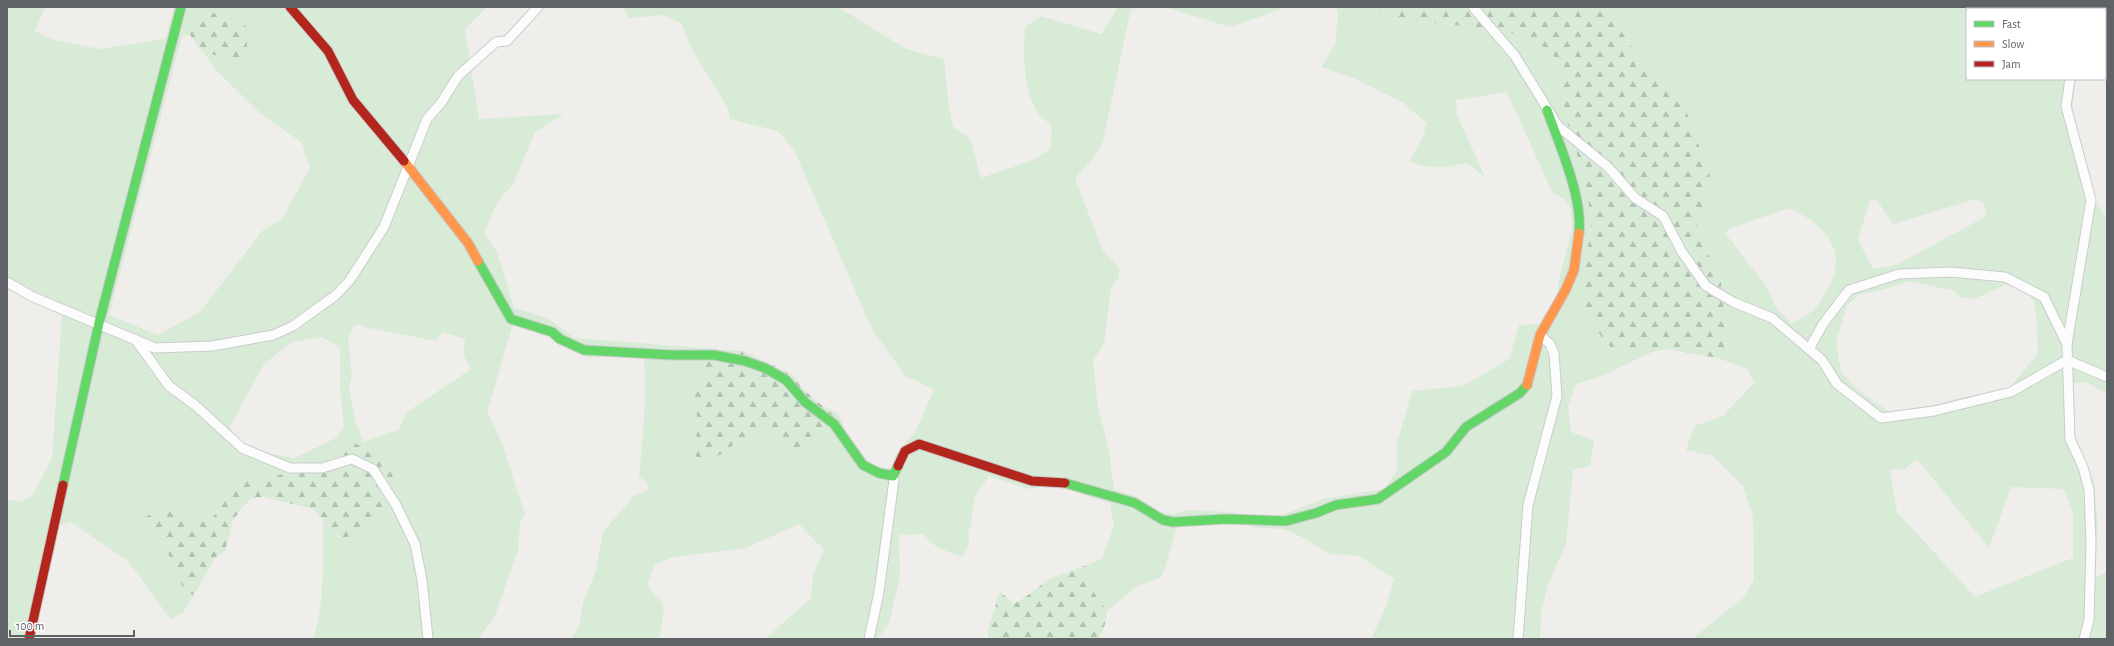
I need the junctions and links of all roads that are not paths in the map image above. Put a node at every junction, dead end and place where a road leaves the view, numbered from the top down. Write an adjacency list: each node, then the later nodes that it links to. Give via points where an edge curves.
1 (181, 7): 9 (street)
2 (290, 7): 7 (street, via 328,51 353,100)
3 (538, 7): 7 (street, via 507,41 496,42 458,76 427,120)
4 (1473, 7): 6 (street, via 1514,56)
5 (2070, 80): 12 (street, via 2066,106 2090,200)
6 (1547, 110): 10 (street, via 1570,174 1578,208 1579,229 1574,270); 13 (street, via 1558,126 1608,167 1635,198 1662,216 1682,252 1706,286 1733,302 1772,318)
7 (408, 166): 11 (street, via 384,226 350,280 336,295 293,326 273,335 212,346 155,348); 16 (street, via 468,243 498,301 511,319 552,332 560,339 584,350 672,356 704,354 746,361 766,368 784,378 805,403 839,429 856,459 873,472)
8 (7, 282): 9 (street, via 33,297)
9 (99, 323): 11 (street); 17 (street)
10 (1540, 335): 16 (street, via 1527,385 1520,393 1466,427 1446,452 1378,499 1336,505 1286,521 1163,520 1135,503 1062,482 1032,481 919,444 905,451); 20 (street, via 1550,344 1554,354 1557,396 1528,505)
11 (134, 338): 18 (street, via 169,386 242,448 290,468 322,468 352,459 373,470 396,506 415,544 422,580)
12 (2067, 344): 13 (street, via 2044,297 2004,277 1950,272 1899,274 1849,290 1823,324); 14 (street)
13 (1809, 349): 14 (street, via 1822,360 1837,384 1881,418 1934,411 2011,392)
14 (2067, 360): 15 (street); 21 (street, via 2070,439 2089,490 2089,620)
15 (2107, 377)
16 (893, 476): 19 (street, via 879,592)
17 (29, 639)
18 (428, 639)
19 (869, 639)
20 (1518, 639)
21 (2084, 639)

